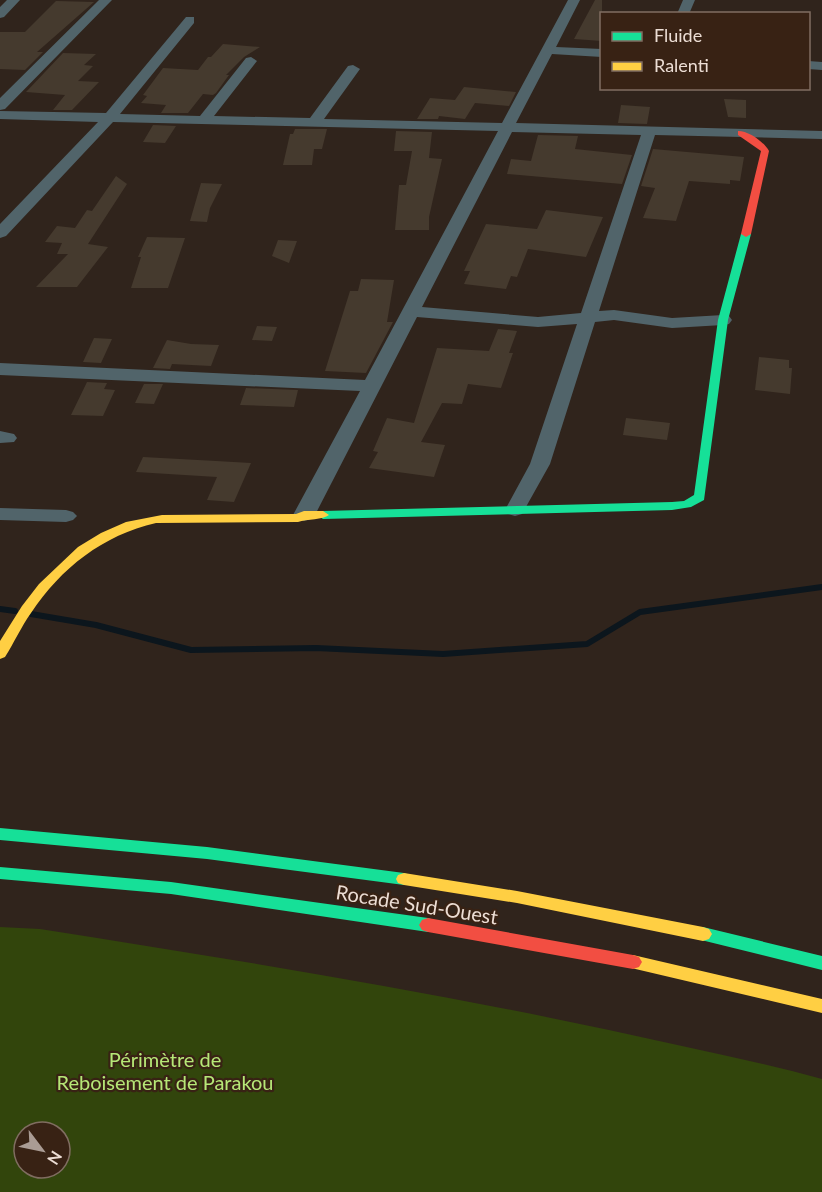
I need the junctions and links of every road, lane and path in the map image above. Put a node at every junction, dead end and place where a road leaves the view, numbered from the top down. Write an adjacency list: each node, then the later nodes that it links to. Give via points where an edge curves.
1 (14, 0): 4 (street)
2 (106, 0): 10 (street)
3 (574, 0): 6 (street)
4 (0, 14)
5 (190, 20): 12 (street)
6 (548, 50): 7 (street); 15 (street)
7 (600, 52)
8 (251, 61): 13 (street)
9 (353, 69): 14 (street)
10 (0, 106)
11 (0, 115): 12 (street)
12 (110, 117): 13 (street); 19 (street)
13 (204, 120): 14 (street)
14 (314, 122): 15 (street)
15 (509, 127): 16 (street); 20 (street)
16 (649, 131): 17 (street); 21 (street)
17 (741, 133): 18 (street); 22 (street, via 765,151)
18 (822, 135)
19 (0, 233)
20 (411, 311): 21 (street, via 538,322); 24 (street)
21 (587, 318): 22 (street, via 614,315 672,324); 25 (street, via 540,464)
22 (723, 320): 25 (street, via 700,497 672,506)
23 (0, 369): 24 (street)
24 (373, 386): 27 (street)
25 (514, 510): 27 (street)
26 (0, 514): 28 (street)
27 (304, 515): 29 (street, via 156,519 122,530 66,562 12,629)
28 (66, 516)
29 (0, 654)
30 (0, 834): 32 (street, Rocade Sud-Ouest, via 197,850 513,896)
31 (0, 873): 33 (street, Rocade Sud-Ouest, via 222,893 449,927 680,971)
32 (822, 963)
33 (822, 1006)

